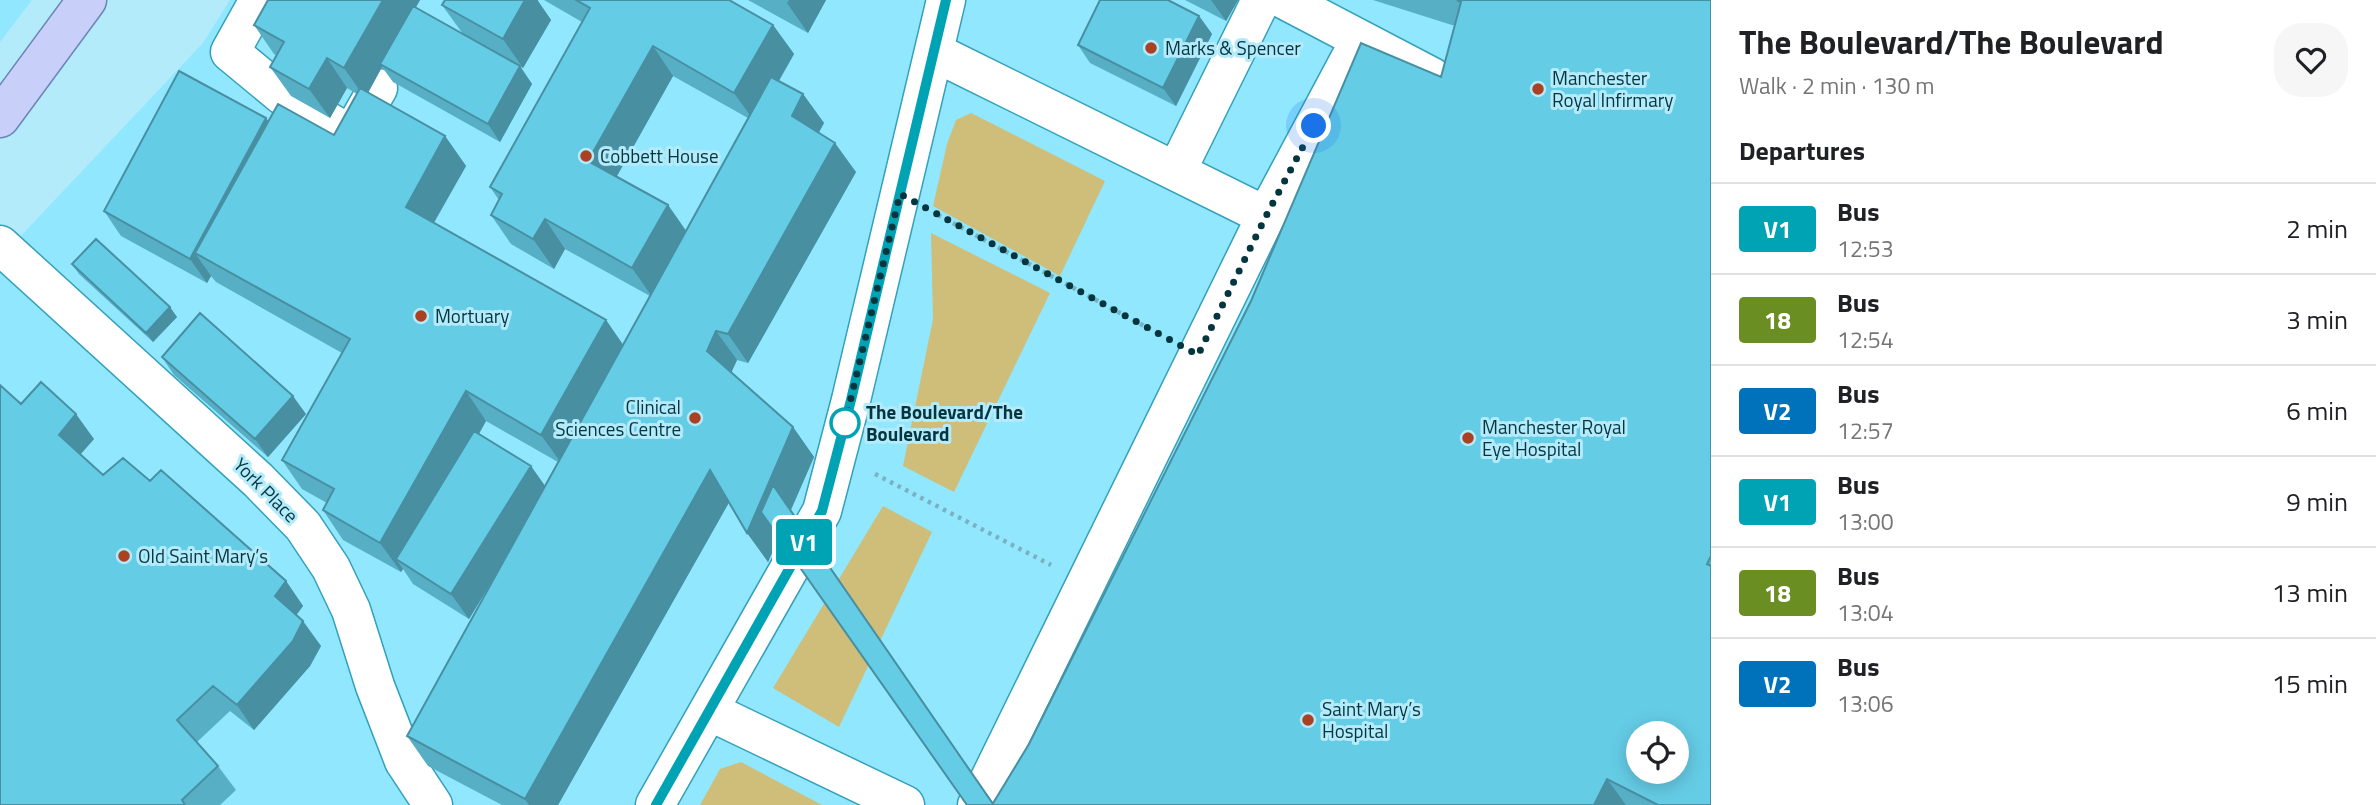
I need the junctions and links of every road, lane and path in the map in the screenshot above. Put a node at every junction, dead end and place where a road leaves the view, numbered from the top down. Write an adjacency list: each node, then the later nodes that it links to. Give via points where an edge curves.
1 (87, 0): 10 (main road)
2 (259, 0): 9 (lane, via 230,52 282,95 351,135)
3 (946, 0): 7 (lane)
4 (1261, 0): 11 (lane)
5 (1284, 0): 6 (lane)
6 (1360, 40): 8 (lane); 13 (lane)
7 (934, 52): 11 (lane); 12 (lane)
8 (1432, 77)
9 (378, 88)
10 (0, 118)
11 (1177, 170): 13 (lane)
12 (900, 194): 15 (path); 16 (lane)
13 (1266, 216): 15 (lane)
14 (0, 245): 19 (lane, York Place, via 303,526 351,610 404,761)
15 (1198, 355): 17 (lane)
16 (837, 454): 17 (path); 18 (lane, via 822,511)
17 (1086, 583): 22 (lane)
18 (709, 711): 20 (lane); 21 (lane)
19 (433, 805)
20 (655, 805)
21 (905, 805)
22 (977, 805)

